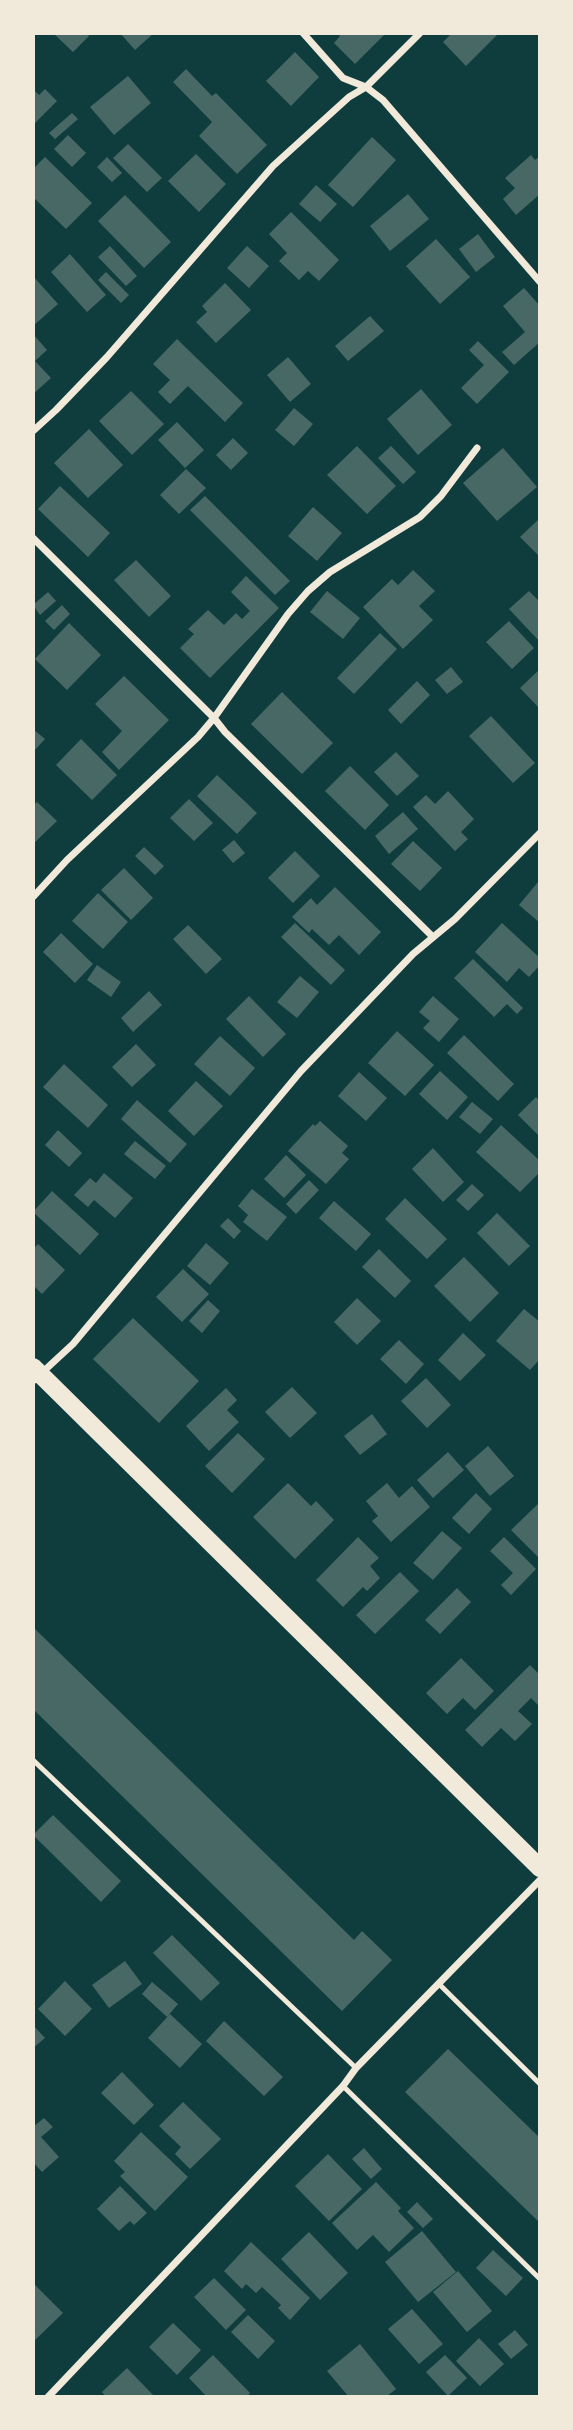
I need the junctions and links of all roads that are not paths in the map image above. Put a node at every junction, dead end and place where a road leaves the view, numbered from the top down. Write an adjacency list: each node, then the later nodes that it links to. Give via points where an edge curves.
1 (303, 33): 3 (street, via 343,78)
2 (421, 33): 3 (street)
3 (366, 87): 4 (street, via 383,100); 5 (street, via 349,96 273,166 107,356)
4 (540, 282)
5 (33, 431)
6 (477, 448): 8 (street, via 420,517 330,572 308,591)
7 (33, 538): 8 (street)
8 (214, 719): 10 (street); 11 (street)
9 (540, 833): 11 (street)
10 (33, 897)
11 (433, 937): 12 (street, via 301,1071 73,1344)
12 (36, 1374): 14 (main road)
13 (33, 1760): 17 (lane)
14 (540, 1868)
15 (540, 1880): 16 (street)
16 (438, 1983): 17 (street); 18 (lane)
17 (356, 2068): 19 (street)
18 (540, 2084)
19 (343, 2086): 20 (lane); 21 (street)
20 (540, 2278)
21 (48, 2397)

